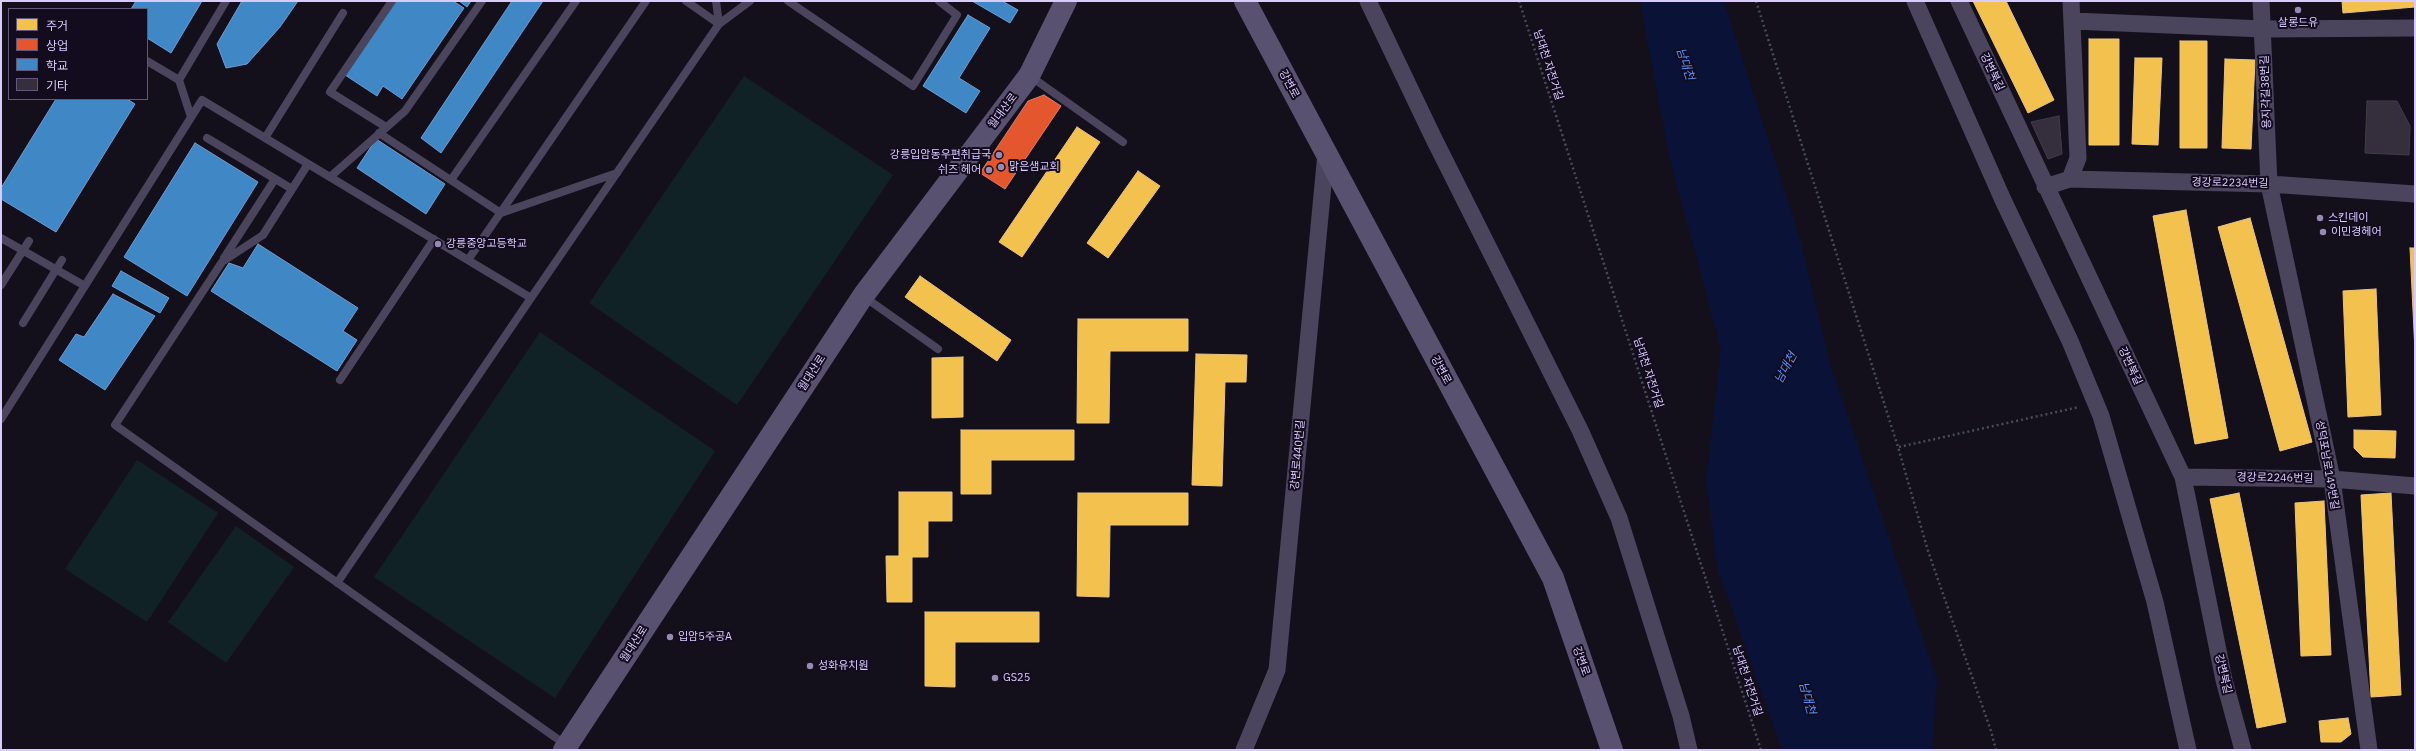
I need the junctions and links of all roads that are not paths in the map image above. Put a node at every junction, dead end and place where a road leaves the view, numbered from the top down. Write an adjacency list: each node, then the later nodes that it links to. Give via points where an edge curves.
1 (226, 1): 25 (lane)
2 (392, 1): 27 (lane, via 330,92)
3 (482, 1): 27 (lane, via 405,111)
4 (576, 1): 38 (lane)
5 (646, 1): 43 (lane)
6 (686, 1): 20 (lane)
7 (716, 1): 20 (lane)
8 (750, 1): 20 (lane)
9 (788, 1): 10 (lane, via 913,86 957,15)
10 (939, 1)
11 (1066, 1): 24 (street, 월대산로)
12 (1245, 1): 32 (street, 강변로)
13 (1368, 1): 67 (street, via 1580,430 1619,518 1681,716)
14 (1915, 1): 68 (street, via 2003,200 2070,341 2095,403 2155,602)
15 (1959, 1): 40 (street, 강변북길)
16 (2071, 1): 19 (street)
17 (2261, 1): 22 (street, 용지각길38번길)
18 (343, 13): 30 (lane)
19 (2073, 21): 22 (street); 37 (street, via 2078,158)
20 (719, 24): 34 (lane)
21 (2415, 28): 22 (street)
22 (2263, 29): 39 (street, 용지각길38번길)
23 (148, 62): 25 (lane)
24 (1030, 76): 31 (lane); 54 (street, 월대산로)
25 (178, 80): 26 (lane)
26 (191, 117): 30 (lane, via 202,100); 53 (lane)
27 (386, 127): 28 (lane)
28 (379, 133): 35 (lane); 38 (lane)
29 (207, 138): 36 (lane)
30 (265, 138): 33 (lane)
31 (1123, 142)
32 (1326, 153): 65 (street, 강변로440번길, via 1277,670); 66 (street, 강변로, via 1552,578)
33 (308, 164): 35 (lane); 41 (lane)
34 (617, 173): 43 (lane); 55 (lane)
35 (330, 177): 45 (lane)
36 (275, 179): 41 (lane); 50 (lane)
37 (2070, 179): 39 (street, 경강로2234번길); 40 (street, 경강로2234번길)
38 (451, 180): 43 (lane)
39 (2269, 184): 42 (street, 경강로2234번길); 61 (street, 성덕포남로149번길)
40 (2045, 187): 60 (street, 강변북길)
41 (292, 189): 50 (lane, via 262,235)
42 (2415, 194)
43 (501, 213): 49 (lane)
44 (1, 238): 47 (lane)
45 (434, 239): 49 (lane); 58 (lane)
46 (29, 241): 47 (lane)
47 (23, 251): 51 (lane); 52 (lane)
48 (62, 260): 51 (lane)
49 (468, 260): 55 (lane)
50 (222, 262): 63 (lane, via 115,425)
51 (56, 270): 53 (lane); 56 (lane)
52 (1, 285)
53 (84, 286): 59 (lane)
54 (863, 296): 57 (lane); 64 (street, 월대산로)
55 (531, 298): 63 (lane)
56 (23, 323)
57 (938, 349)
58 (340, 380)
59 (1, 419)
60 (2183, 477): 61 (street, 경강로2246번길); 69 (street, 강변북길, via 2224,680)
61 (2332, 479): 62 (street, 경강로2246번길); 70 (street, 성덕포남로149번길)
62 (2415, 486)
63 (337, 582): 64 (lane)
64 (565, 748)
65 (1244, 750)
66 (1612, 750)
67 (1689, 750)
68 (2188, 750)
69 (2243, 750)
70 (2369, 750)

